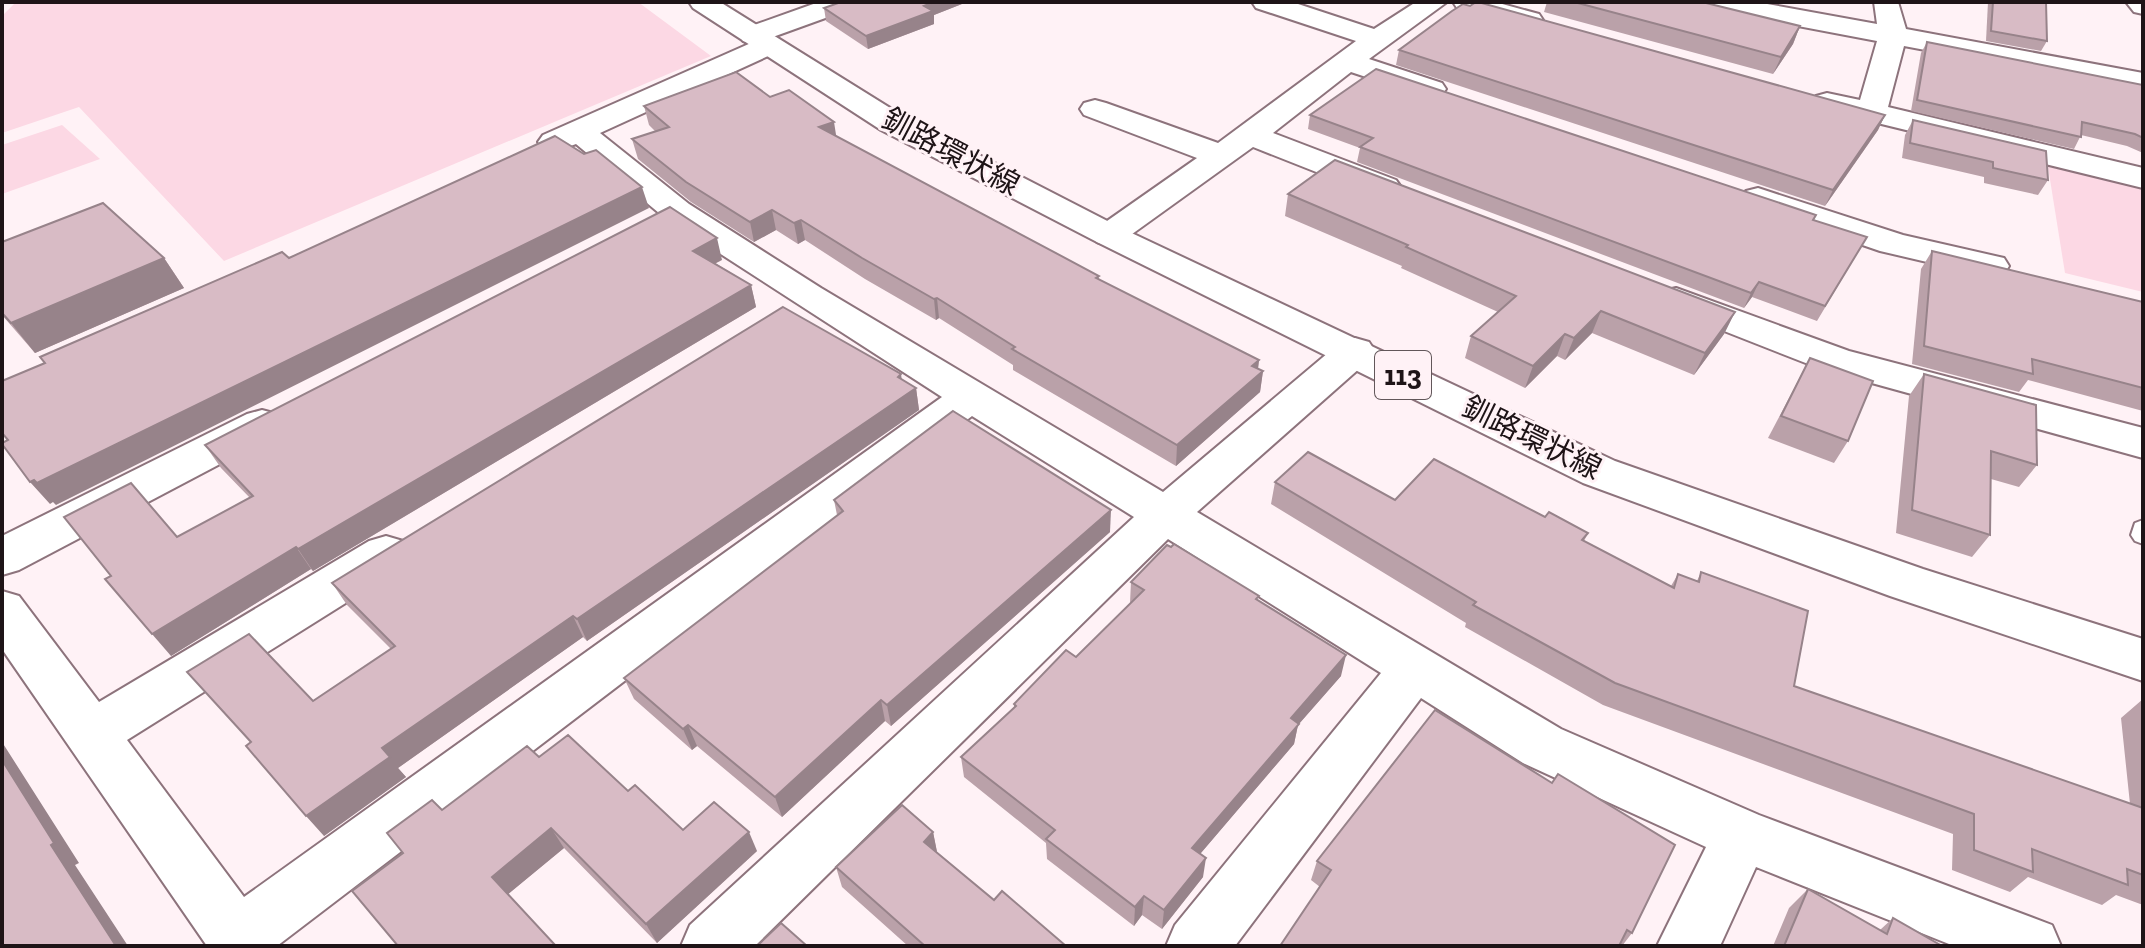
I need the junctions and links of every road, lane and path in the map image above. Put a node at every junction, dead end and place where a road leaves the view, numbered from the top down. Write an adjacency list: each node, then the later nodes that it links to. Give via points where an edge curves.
1 (702, 2): 11 (street, 釧路環状線 / 113)
2 (844, 2): 11 (street)
3 (1265, 2): 10 (street)
4 (1434, 2): 10 (street)
5 (1466, 2): 8 (street)
6 (1713, 2): 9 (street)
7 (1886, 2): 9 (street)
8 (1556, 27)
9 (1893, 34): 13 (street); 17 (street)
10 (1377, 39): 12 (street)
11 (760, 41): 18 (street); 26 (street, 釧路環状線 / 113, via 892,123)
12 (1349, 62): 15 (street); 19 (street)
13 (2143, 82)
14 (1796, 94): 17 (street)
15 (1455, 97)
16 (1095, 109): 19 (street)
17 (1871, 114): 21 (street)
18 (579, 131): 20 (street); 24 (street)
19 (1235, 145): 23 (street); 26 (street)
20 (522, 156)
21 (2143, 178)
22 (1727, 188): 27 (street, via 1893,243)
23 (1411, 197)
24 (677, 211): 25 (street); 29 (street)
25 (635, 233)
26 (1109, 235): 31 (street, 釧路環状線 / 113)
27 (2025, 274)
28 (1645, 287): 34 (street, via 1835,360)
29 (808, 296): 30 (street); 32 (street)
30 (767, 321)
31 (1355, 351): 35 (street); 39 (street, 釧路環状線 / 113, via 1599,472 1907,583)
32 (970, 397): 35 (street); 43 (street)
33 (297, 406): 37 (street)
34 (2143, 443)
35 (1165, 515): 40 (street); 44 (street)
36 (415, 536): 41 (street)
37 (2, 557)
38 (2, 610): 41 (street)
39 (2143, 660)
40 (1414, 669): 42 (street, via 1542,746); 45 (street)
41 (90, 735): 43 (street)
42 (1742, 835): 46 (street); 47 (street)
43 (240, 942)
44 (712, 946)
45 (1197, 946)
46 (1688, 946)
47 (2030, 946)

